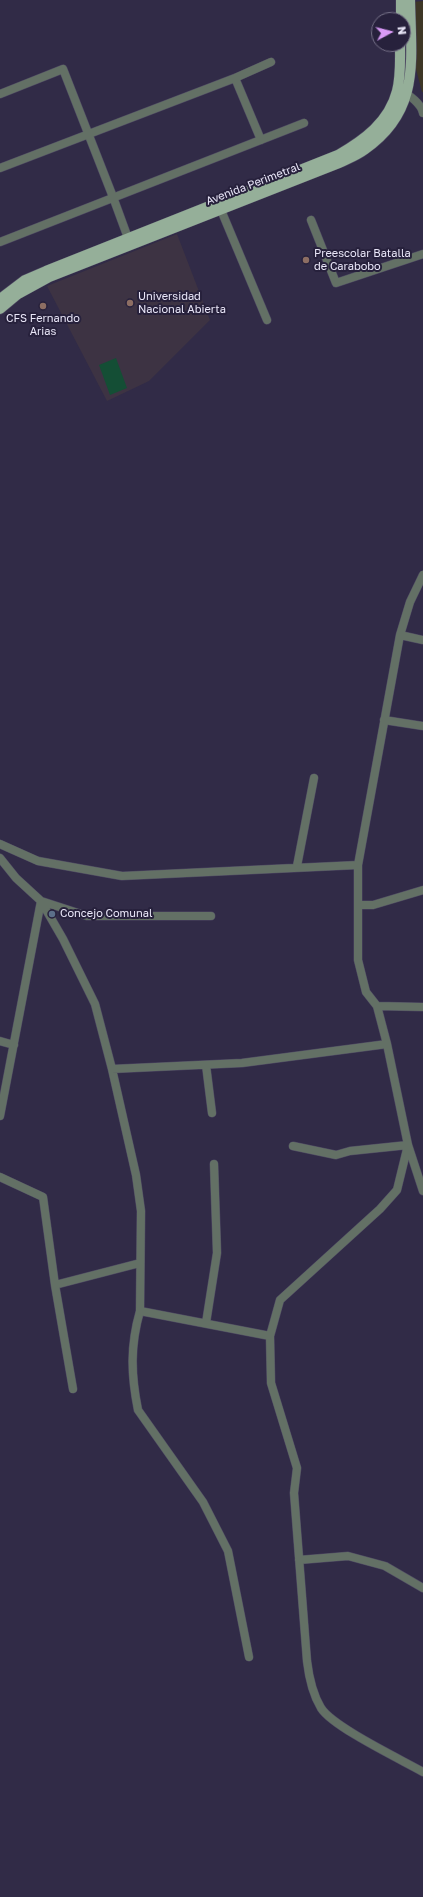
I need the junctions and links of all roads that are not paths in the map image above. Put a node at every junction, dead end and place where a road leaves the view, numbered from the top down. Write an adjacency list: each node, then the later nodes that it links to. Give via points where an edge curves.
1 (401, 0): 3 (main road)
2 (410, 0): 7 (main road, Avenida Perimetral, via 410,80)
3 (401, 12)
4 (400, 52): 7 (main road, Avenida Perimetral)
5 (271, 62): 6 (street)
6 (235, 78): 11 (street); 12 (street)
7 (402, 92): 9 (street, via 422,109); 15 (main road, Avenida Perimetral, via 390,127 363,151); 17 (main road, Avenida Perimetral, via 373,132 338,155)
8 (0, 94): 11 (street, via 63,69)
9 (423, 113)
10 (304, 123): 12 (street)
11 (88, 133): 13 (street); 14 (street)
12 (261, 140): 14 (street)
13 (0, 168)
14 (113, 197): 17 (street); 18 (street)
15 (221, 210): 21 (main road, Avenida Perimetral, via 49,277 18,294); 22 (street)
16 (311, 220): 19 (street, via 336,283)
17 (128, 238): 20 (main road, Avenida Perimetral, via 25,280)
18 (0, 242)
19 (423, 254)
20 (0, 299)
21 (0, 309)
22 (267, 320)
23 (423, 575): 24 (street, via 410,602)
24 (400, 635): 25 (street); 26 (street)
25 (423, 640)
26 (384, 720): 27 (street); 31 (street)
27 (423, 726)
28 (314, 778): 32 (street)
29 (0, 844): 32 (street, via 38,862 122,876)
30 (0, 858): 34 (street, via 16,878)
31 (358, 864): 32 (street); 35 (street)
32 (297, 866)
33 (423, 890): 35 (street, via 373,905)
34 (41, 901): 36 (street, via 88,916); 41 (street); 43 (street, via 95,1004)
35 (358, 905): 37 (street, via 358,960 366,992)
36 (211, 916)
37 (377, 1006): 38 (street); 40 (street)
38 (423, 1007)
39 (0, 1041): 41 (street)
40 (387, 1044): 42 (street, via 242,1063); 46 (street)
41 (14, 1045): 45 (street)
42 (206, 1065): 43 (street); 44 (street)
43 (112, 1069): 51 (street, via 136,1174 141,1211)
44 (212, 1113)
45 (0, 1116)
46 (408, 1145): 47 (street, via 350,1150 336,1155); 50 (street); 55 (street, via 397,1190 280,1300)
47 (294, 1146)
48 (214, 1164): 54 (street, via 217,1253)
49 (0, 1177): 52 (street, via 43,1197)
50 (423, 1191)
51 (140, 1263): 52 (street); 53 (street)
52 (55, 1285): 56 (street)
53 (140, 1311): 54 (street); 59 (street, via 134,1331 132,1352 134,1392 138,1410 203,1502 228,1551)
54 (206, 1323): 55 (street)
55 (270, 1336): 57 (street, via 271,1383 297,1468 294,1493)
56 (73, 1389)
57 (299, 1560): 58 (street, via 348,1556 385,1566); 60 (street, via 310,1686 321,1709 342,1727)
58 (423, 1588)
59 (249, 1657)
60 (423, 1772)

